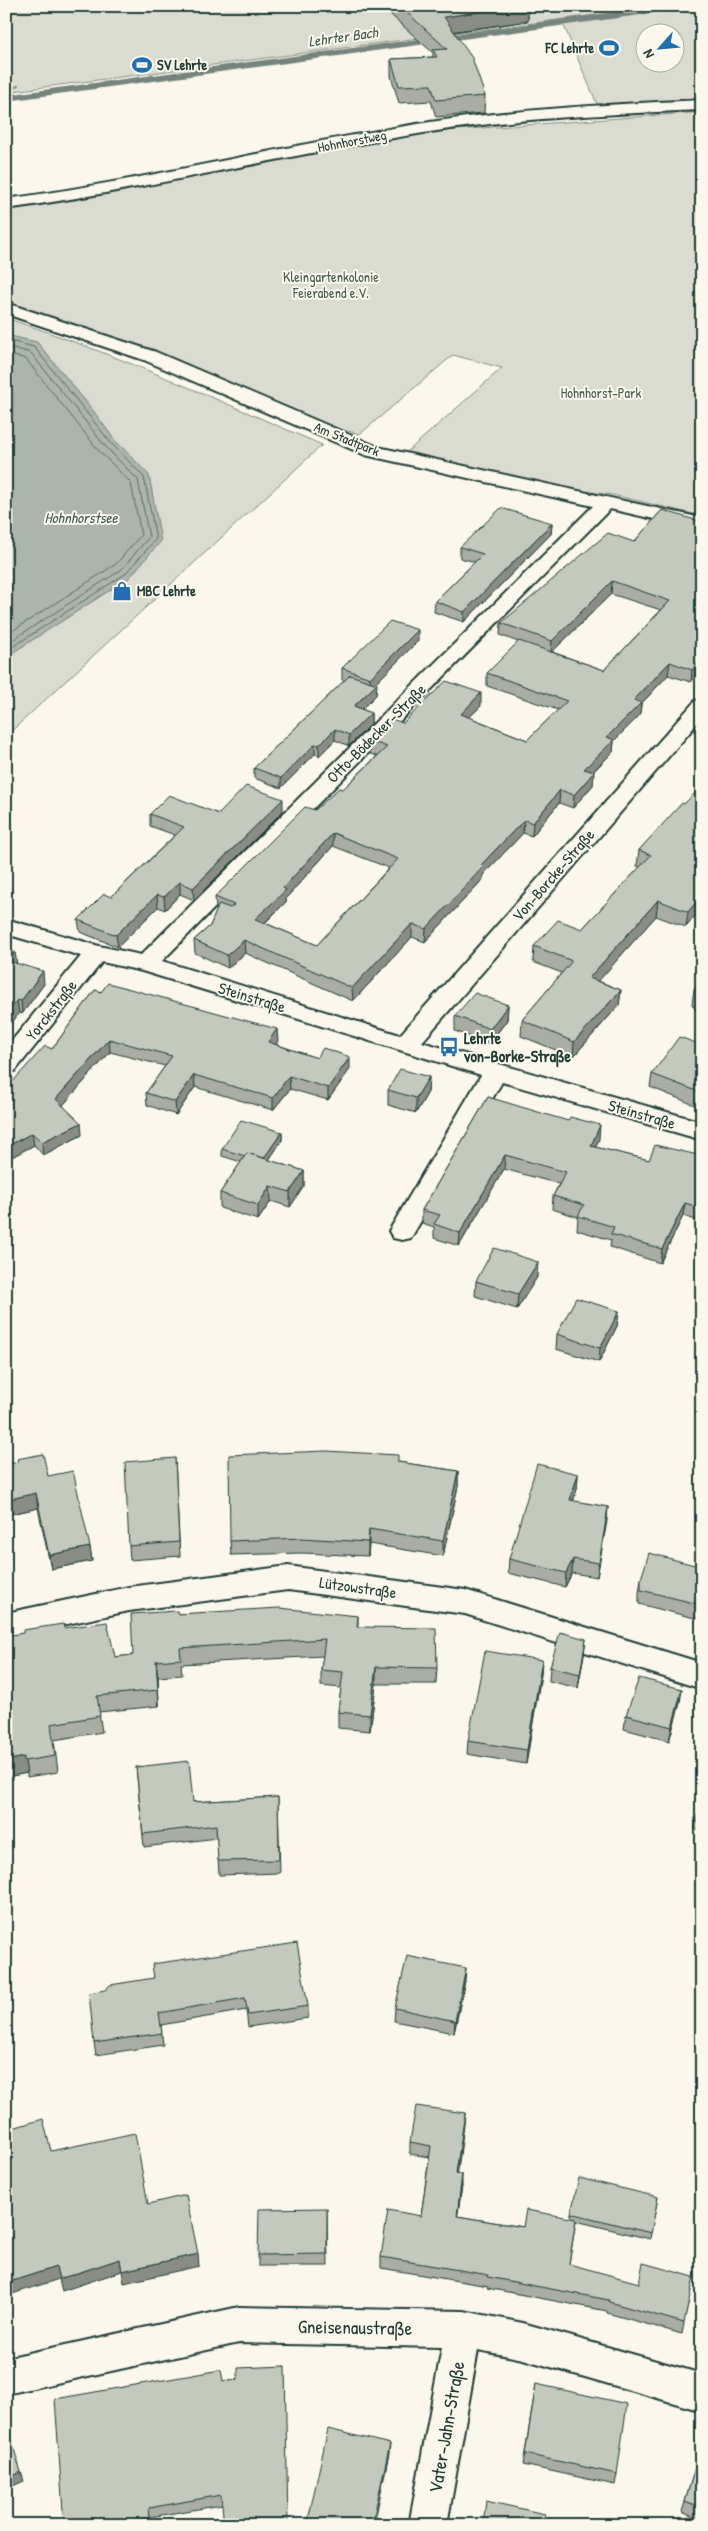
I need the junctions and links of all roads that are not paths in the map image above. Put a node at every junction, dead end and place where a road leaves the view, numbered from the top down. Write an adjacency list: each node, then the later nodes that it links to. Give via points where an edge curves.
1 (702, 105): 2 (street, Hohnhorstweg, via 497,118 430,127)
2 (6, 204)
3 (6, 308): 4 (street, Am Stadtpark, via 150,356 372,451)
4 (607, 502): 5 (street, Am Stadtpark); 9 (street, Otto-Bödecker-Straße)
5 (702, 524)
6 (702, 705): 10 (street, Von-Borcke-Straße)
7 (6, 926): 8 (street, Steinstraße)
8 (96, 953): 9 (street, Steinstraße); 11 (street, Yorckstraße)
9 (146, 964): 10 (street, Steinstraße)
10 (405, 1045): 12 (street, Steinstraße)
11 (6, 1065)
12 (496, 1071): 13 (street, Steinstraße); 14 (street)
13 (702, 1131)
14 (402, 1231)
15 (6, 1625): 16 (street, Lützowstraße, via 129,1599 288,1578 465,1602)
16 (702, 1676)
17 (464, 2329): 18 (street, Gneisenaustraße, via 239,2325); 19 (street, Gneisenaustraße, via 524,2341); 20 (street, Vater-Jahn-Straße)
18 (6, 2376)
19 (702, 2393)
20 (428, 2525)

